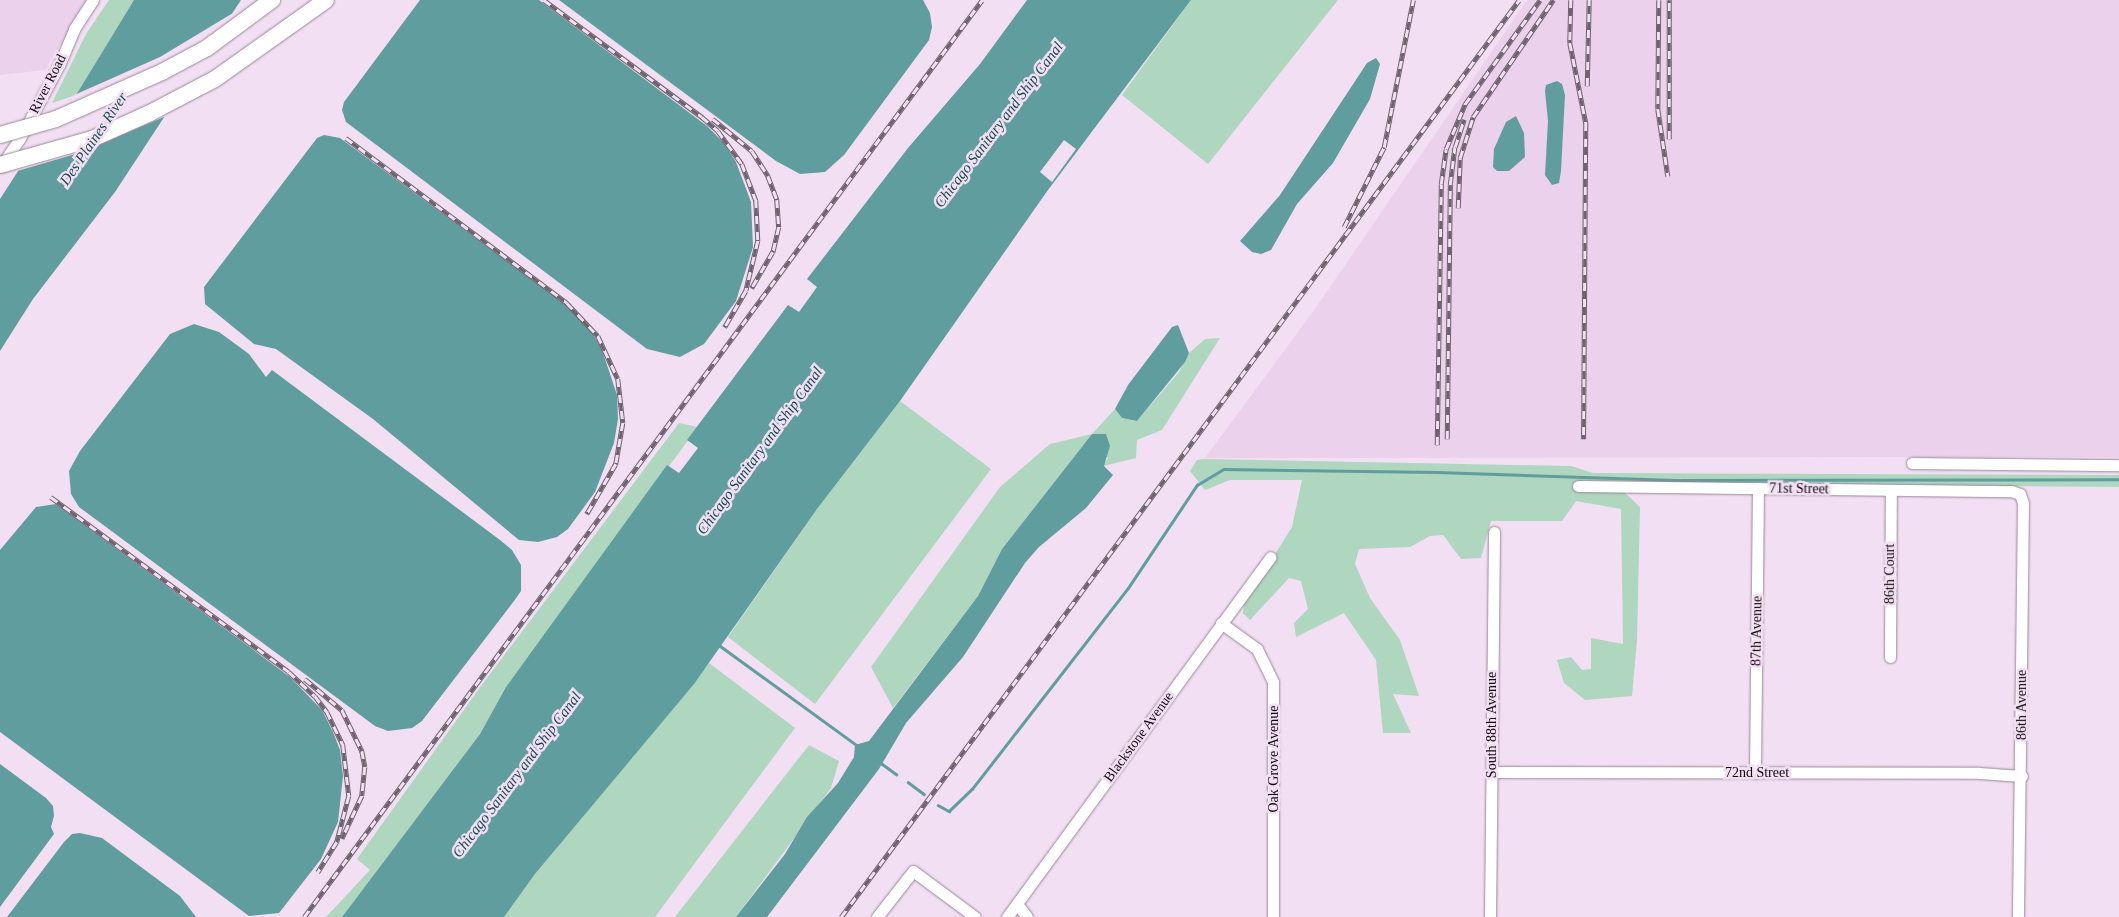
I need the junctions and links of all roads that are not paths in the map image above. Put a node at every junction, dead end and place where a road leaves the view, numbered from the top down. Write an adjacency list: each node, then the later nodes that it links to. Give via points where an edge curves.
1 (93, 0): 5 (street, River Road, via 74,29 20,138)
2 (272, 0): 4 (highway, bridge, via 207,48 162,72 56,119)
3 (326, 0): 5 (highway, bridge, via 215,79 150,113 92,139)
4 (0, 135)
5 (0, 166)
6 (1912, 463): 7 (street)
7 (2119, 465)
8 (1578, 486): 9 (street, 71st Street)
9 (1758, 488): 10 (street, 71st Street); 17 (street, 87th Avenue)
10 (1891, 490): 11 (street, 71st Street, via 2011,491); 15 (street, 86th Court)
11 (2020, 494): 18 (street, 86th Avenue, via 2023,503)
12 (1494, 532): 16 (street, South 88th Avenue)
13 (1270, 556): 14 (street, Blackstone Avenue)
14 (1221, 624): 19 (street, Blackstone Avenue); 24 (street, Oak Grove Avenue, via 1257,649 1273,682)
15 (1890, 657)
16 (1492, 772): 17 (street, 72nd Street); 25 (street, South 88th Avenue)
17 (1756, 773): 18 (street, 72nd Street)
18 (2022, 776): 26 (street, 86th Avenue)
19 (1017, 904): 22 (street, Blackstone Avenue); 23 (street)
20 (877, 917): 21 (street, via 913,871)
21 (975, 917)
22 (1007, 917)
23 (1027, 917)
24 (1273, 917)
25 (1490, 917)
26 (2018, 917)

